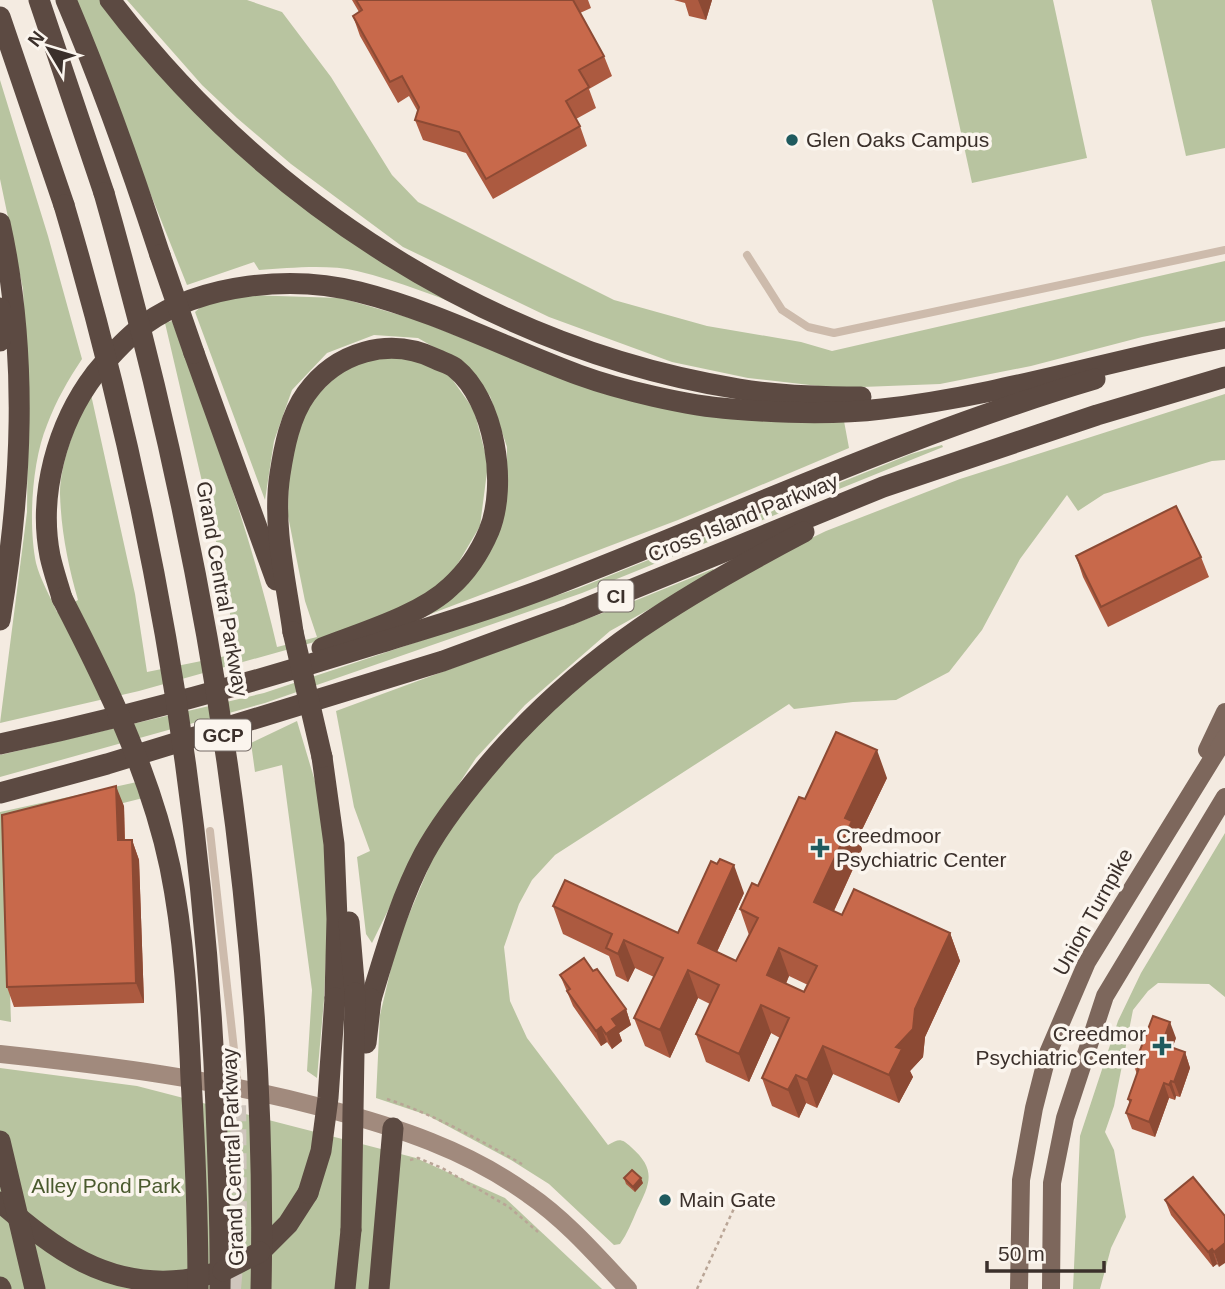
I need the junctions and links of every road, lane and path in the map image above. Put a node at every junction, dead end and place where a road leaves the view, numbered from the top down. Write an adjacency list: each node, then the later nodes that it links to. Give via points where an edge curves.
1 (39, 0): 40 (highway, Grand Central Parkway / GCP, bridge, via 104,193 180,489 230,781 248,943 260,1144)
2 (66, 0): 14 (highway, bridge, via 128,157 194,353)
3 (110, 0): 11 (highway, via 185,87 299,194 437,284 590,352 670,376 810,397 950,394)
4 (0, 17): 37 (highway, Grand Central Parkway / GCP, bridge, via 93,303 139,496 177,696 208,961)
5 (0, 223): 15 (highway, via 17,337 20,415 18,486)
6 (1225, 250): 7 (lane, via 834,333 808,327 782,310)
7 (747, 255)
8 (0, 308): 10 (highway)
9 (1225, 340): 11 (highway); 16 (highway, Cross Island Parkway / CI, via 871,456 550,587)
10 (0, 341)
11 (1054, 376): 39 (highway, bridge, via 949,400 879,410 729,409 583,377 356,291 293,283 236,288 186,302 146,323 112,353 83,390 62,434 50,476 50,556 62,598 122,722 170,867 184,964)
12 (1225, 377): 13 (highway, Cross Island Parkway / CI)
13 (987, 452): 20 (highway, Cross Island Parkway / CI, via 883,487 569,615 443,660); 26 (highway, via 878,498 729,571 618,642 565,685 522,726 452,810 424,855)
14 (270, 528): 16 (highway, via 288,433 304,395 330,368 360,352 395,347 425,353 454,368 475,390 490,424 496,493 490,529 465,571 425,606); 26 (highway, bridge, via 338,833)
15 (0, 620)
16 (215, 693): 19 (highway, Cross Island Parkway / CI)
17 (1225, 712): 23 (main road)
18 (1225, 738): 23 (main road, Union Turnpike)
19 (0, 744)
20 (2, 793)
21 (1225, 797): 24 (main road)
22 (1225, 808): 24 (main road)
23 (1175, 816): 45 (main road, Union Turnpike, via 1087,962 1048,1053 1021,1180)
24 (1205, 829): 46 (main road, via 1105,996 1080,1068 1052,1183)
25 (210, 831): 28 (lane)
26 (354, 997): 37 (highway, bridge, via 308,1192 288,1224 260,1252); 41 (highway, bridge, via 351,1230)
27 (0, 1055): 28 (main road, via 129,1068)
28 (238, 1086): 30 (main road)
29 (387, 1099): 33 (path, via 455,1127)
30 (393, 1128): 42 (highway); 43 (main road, via 438,1143 529,1194)
31 (0, 1141): 38 (highway, bridge)
32 (406, 1163): 36 (path, via 418,1158 435,1164 509,1207)
33 (522, 1164)
34 (0, 1202): 37 (highway, via 47,1243 82,1264 151,1281)
35 (736, 1204): 44 (path)
36 (538, 1232)
37 (221, 1280)
38 (35, 1289)
39 (198, 1289)
40 (261, 1289)
41 (345, 1289)
42 (379, 1289)
43 (628, 1289)
44 (697, 1289)
45 (1019, 1289)
46 (1051, 1289)

